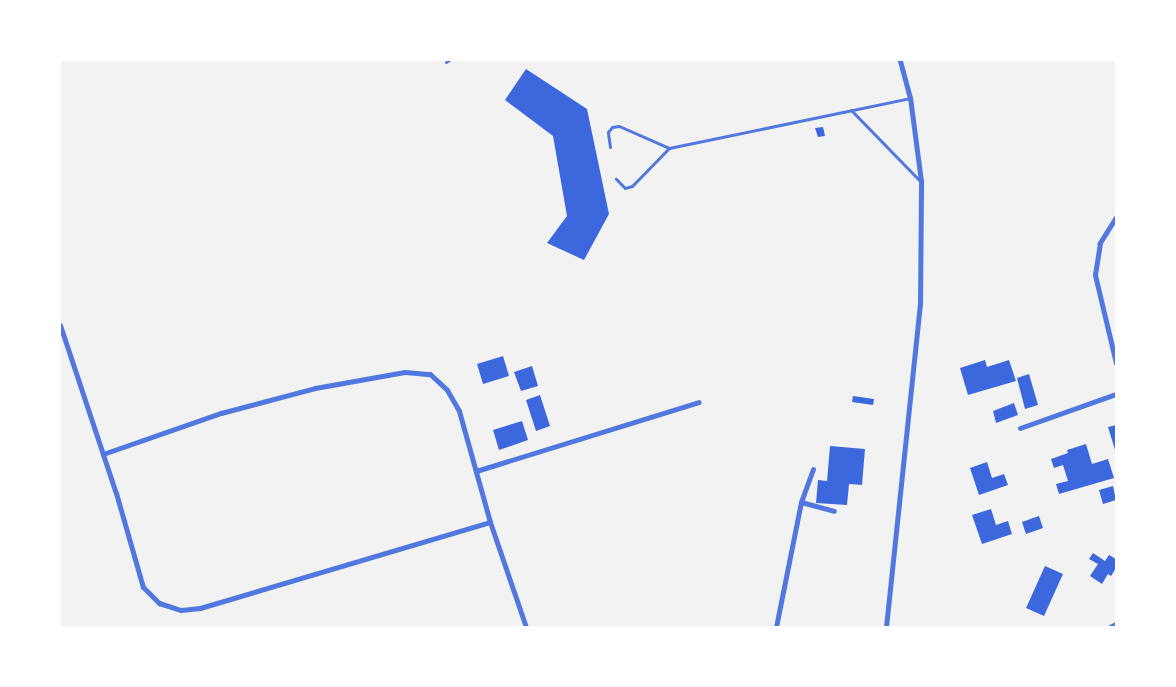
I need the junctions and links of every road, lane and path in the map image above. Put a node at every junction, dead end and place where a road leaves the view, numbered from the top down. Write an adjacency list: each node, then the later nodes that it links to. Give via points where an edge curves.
1 (900, 60): 2 (street)
2 (910, 98): 3 (lane); 7 (street)
3 (851, 110): 5 (lane); 7 (lane)
4 (610, 147): 5 (lane, via 608,132 612,126 619,126)
5 (669, 148): 6 (lane, via 632,186 625,188)
6 (616, 179)
7 (921, 182): 23 (street, via 917,347)
8 (1116, 217): 10 (street, via 1100,243 1095,275)
9 (60, 325): 14 (street)
10 (1116, 363)
11 (1116, 394): 13 (street)
12 (699, 402): 16 (street)
13 (1020, 428)
14 (103, 454): 16 (street, via 240,408 315,388 405,372 430,374 447,390 459,411); 19 (street, via 143,587 159,603 181,610 200,608)
15 (813, 469): 17 (street)
16 (476, 471): 19 (street)
17 (801, 502): 18 (street); 22 (street)
18 (834, 511)
19 (490, 522): 21 (street)
20 (1116, 624): 24 (street)
21 (526, 627)
22 (776, 627)
23 (886, 627)
24 (1110, 627)

